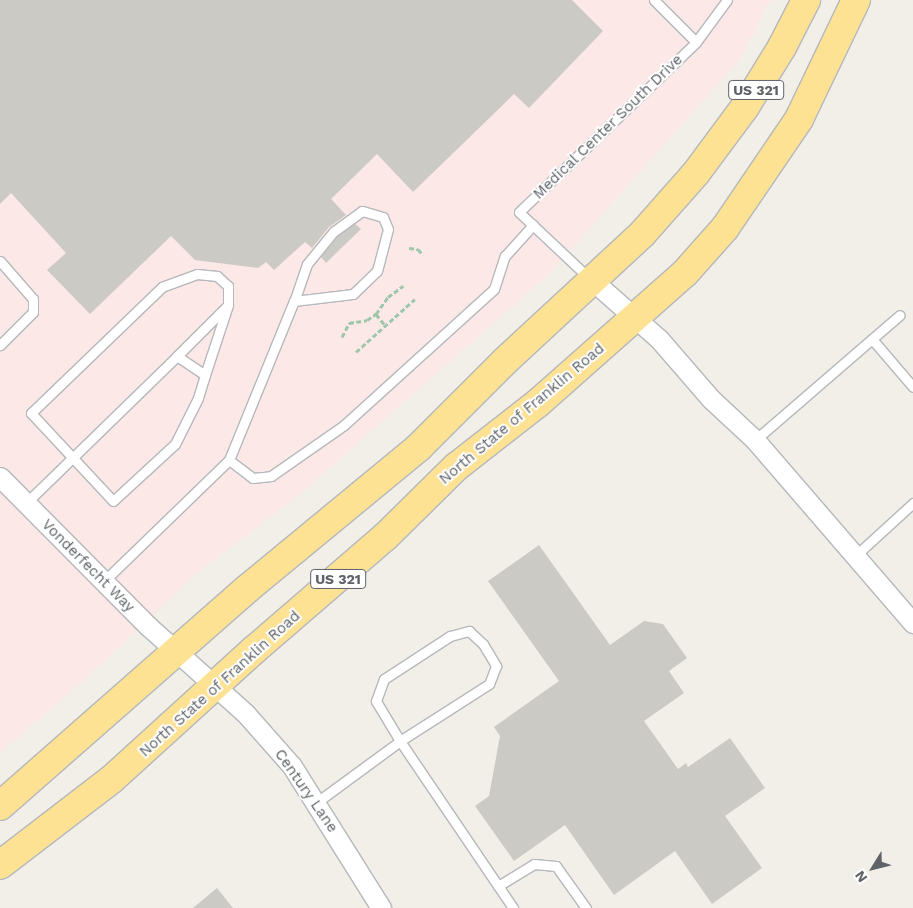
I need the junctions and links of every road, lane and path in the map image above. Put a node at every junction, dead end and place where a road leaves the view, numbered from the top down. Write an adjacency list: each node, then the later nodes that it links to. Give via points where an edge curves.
1 (654, 0): 5 (lane)
2 (727, 0): 5 (lane, Medical Center South Drive)
3 (806, 0): 10 (highway, US 321, via 749,100 707,158 643,233)
4 (856, 0): 17 (highway, North State of Franklin Road / US 321, via 799,119 725,228 685,273)
5 (696, 42): 6 (lane, Medical Center South Drive, via 519,212)
6 (533, 226): 10 (lane); 28 (lane, via 506,256 494,289 344,425 272,476 253,478)
7 (409, 248): 8 (path, via 418,249)
8 (423, 255)
9 (0, 261): 21 (lane, via 28,291 33,299 33,312)
10 (593, 282): 17 (street); 35 (highway, US 321, via 505,361 418,448 248,589)
11 (404, 286): 15 (path, via 388,297)
12 (415, 299): 18 (path)
13 (294, 301): 13 (lane, via 353,294 377,271 388,229 383,217 362,211 334,231 307,264); 28 (lane)
14 (228, 306): 23 (lane); 24 (lane); 27 (lane, via 228,286 217,276 197,274 162,288 106,340 31,413)
15 (376, 314): 18 (path); 19 (path, via 368,320 349,323)
16 (900, 315): 20 (lane)
17 (634, 318): 26 (street); 36 (highway, North State of Franklin Road / US 321, via 538,402 456,467 386,537)
18 (386, 325): 22 (path)
19 (342, 337)
20 (872, 339): 25 (lane); 26 (lane)
21 (0, 345)
22 (356, 352)
23 (177, 356): 24 (lane); 27 (lane)
24 (206, 375): 27 (lane, via 174,444 112,501)
25 (913, 387)
26 (755, 440): 32 (street)
27 (70, 457): 30 (lane)
28 (229, 460): 33 (lane)
29 (0, 476): 30 (street, Vonderfecht Way)
30 (26, 503): 33 (street, Vonderfecht Way)
31 (913, 503): 32 (lane)
32 (855, 556): 34 (street)
33 (103, 582): 35 (street, Vonderfecht Way)
34 (913, 623)
35 (178, 652): 36 (street, Vonderfecht Way); 39 (highway, US 321)
36 (216, 686): 38 (street, Century Lane, via 253,721 292,766); 40 (highway, North State of Franklin Road / US 321, via 112,779)
37 (400, 741): 37 (lane, via 376,701 384,679 450,636 469,631 483,644 496,666 489,684); 38 (lane); 41 (lane)
38 (317, 802): 42 (street, Century Lane)
39 (0, 806)
40 (0, 865)
41 (498, 886): 43 (lane); 44 (lane, via 534,864 556,866)
42 (381, 908)
43 (513, 908)
44 (586, 908)

